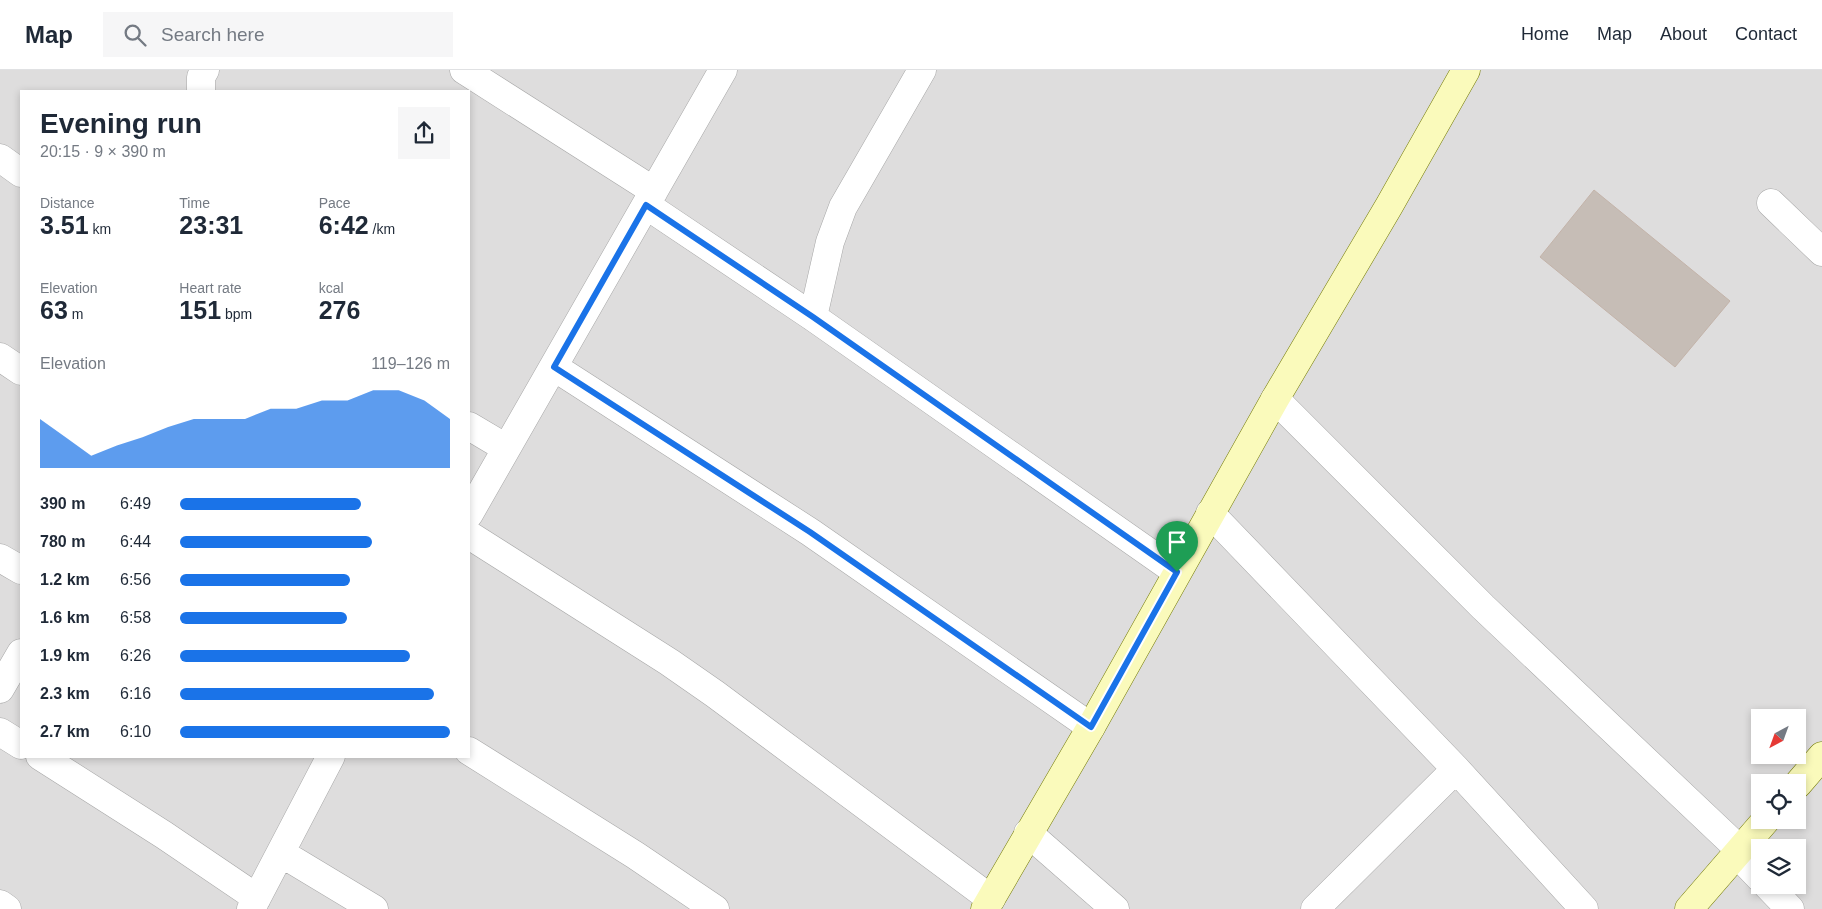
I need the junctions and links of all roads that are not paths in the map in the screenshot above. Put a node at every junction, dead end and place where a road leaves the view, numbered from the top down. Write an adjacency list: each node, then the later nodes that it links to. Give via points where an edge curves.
1 (205, 70): 6 (street)
2 (464, 70): 9 (street)
3 (723, 70): 9 (street)
4 (922, 70): 12 (street, via 843,207 830,242)
5 (1466, 70): 16 (main road)
6 (201, 90)
7 (0, 158): 8 (street)
8 (20, 171)
9 (650, 198): 12 (street); 14 (street)
10 (1771, 203): 11 (street)
11 (1822, 252)
12 (813, 317): 24 (street)
13 (0, 356): 15 (street)
14 (554, 367): 18 (street); 27 (street, via 810,532)
15 (20, 370)
16 (1275, 399): 20 (main road); 39 (street, via 1483,607)
17 (470, 427): 18 (street)
18 (506, 448): 19 (street)
19 (470, 512)
20 (1210, 513): 24 (main road); 34 (street)
21 (470, 536): 44 (street, via 715,694)
22 (0, 558): 23 (street)
23 (20, 569)
24 (1177, 572): 27 (main road)
25 (20, 655): 26 (street)
26 (0, 689)
27 (1091, 727): 37 (main road)
28 (0, 732): 29 (street)
29 (20, 744)
30 (470, 752): 47 (street)
31 (1822, 756): 35 (main road)
32 (43, 758): 43 (street, via 164,835)
33 (330, 758): 38 (street)
34 (1456, 768): 49 (street); 50 (street)
35 (1806, 775)
36 (1758, 829): 39 (main road)
37 (1028, 833): 44 (main road); 48 (street)
38 (280, 852): 43 (street); 46 (street)
39 (1738, 852): 40 (street); 51 (main road)
40 (1751, 867)
41 (1776, 894): 52 (street)
42 (0, 904): 45 (street)
43 (254, 904)
44 (988, 904)
45 (7, 909)
46 (374, 909)
47 (715, 909)
48 (1115, 909)
49 (1315, 909)
50 (1584, 909)
51 (1689, 909)
52 (1790, 909)

